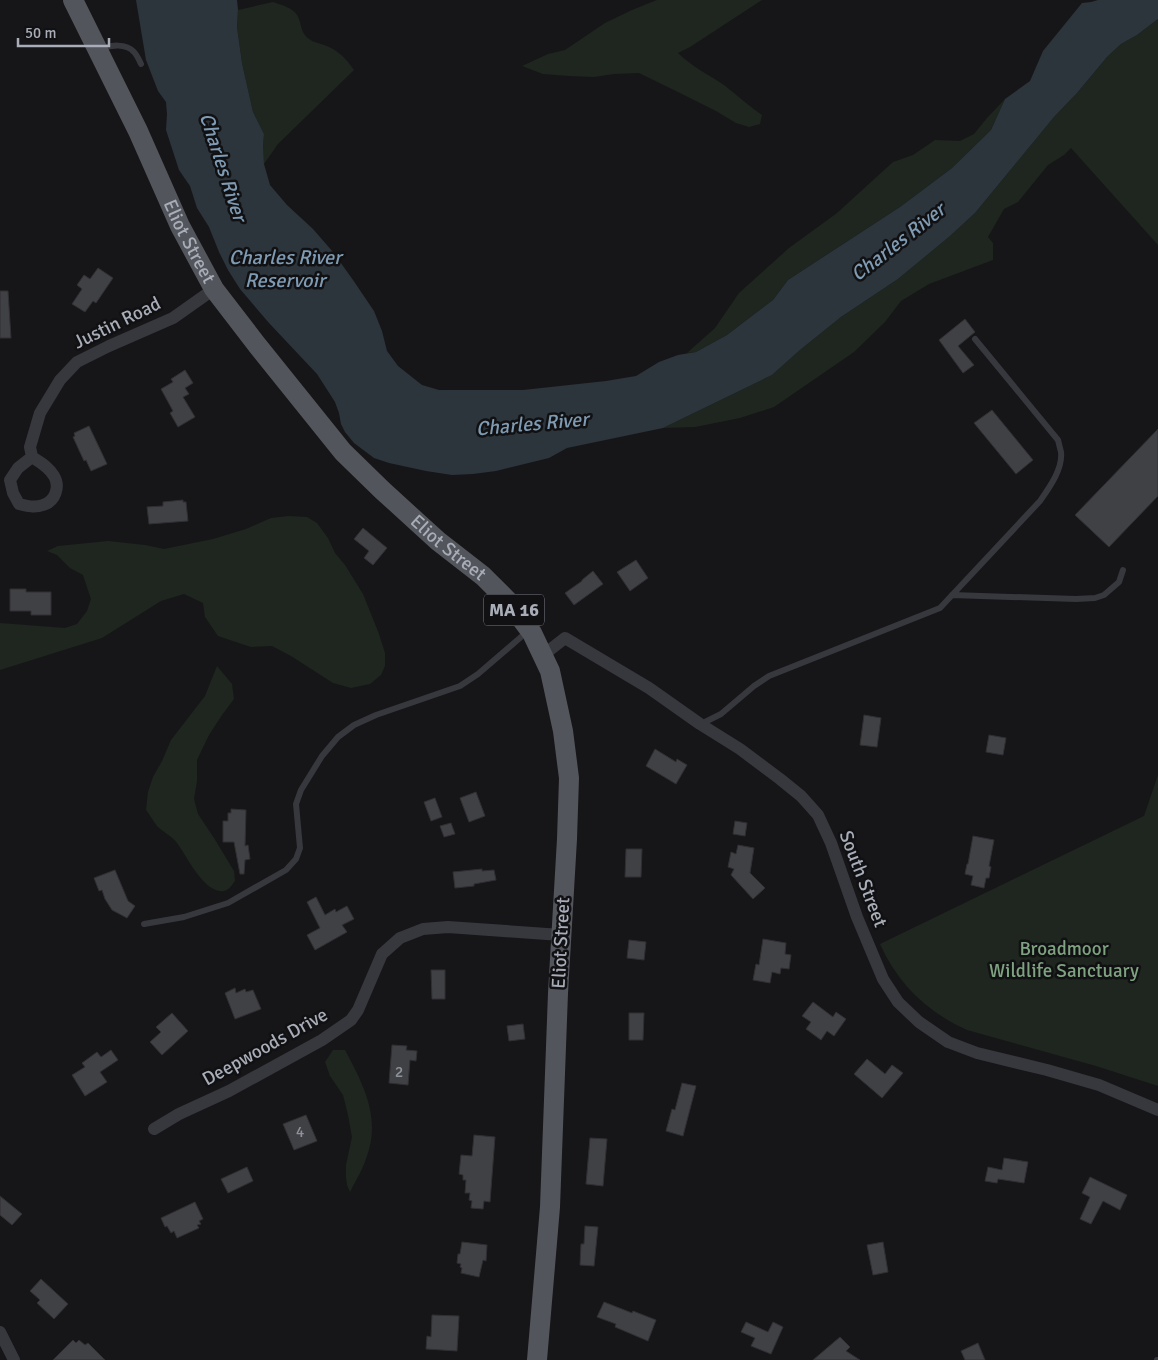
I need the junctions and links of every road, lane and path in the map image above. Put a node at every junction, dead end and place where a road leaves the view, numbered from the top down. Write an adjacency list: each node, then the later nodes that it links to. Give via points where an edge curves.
1 (73, 0): 2 (main road, Eliot Street / MA 16)
2 (98, 51): 3 (lane, via 110,46 129,48); 4 (main road, Eliot Street / MA 16, via 180,226)
3 (141, 64)
4 (214, 290): 6 (street, Justin Road, via 173,318 77,362 60,380 40,413 30,446); 9 (main road, Eliot Street / MA 16, via 343,452 438,541 483,576 508,601)
5 (975, 339): 8 (lane, via 1058,440 1061,453 1051,486)
6 (32, 457)
7 (1123, 570): 8 (lane, via 1119,582 1095,598)
8 (952, 595): 11 (lane, via 940,608 769,676 721,714)
9 (529, 630): 10 (main road, Eliot Street / MA 16); 12 (lane, via 460,686 376,715 338,737 301,790 296,804 300,848 296,860 286,870 228,903 184,917)
10 (542, 656): 11 (street, South Street, via 565,638 649,688); 13 (main road, Eliot Street / MA 16, via 552,680 569,778)
11 (700, 724): 14 (street, South Street, via 780,779 818,815 882,979 898,1002 919,1022 948,1042 977,1053 1099,1085)
12 (144, 924)
13 (561, 935): 15 (street, Deepwoods Drive, via 448,927 423,929 400,938 382,954 351,1020 322,1040); 18 (main road, Eliot Street / MA 16, via 550,1207)
14 (1158, 1110)
15 (154, 1129)
16 (0, 1332): 17 (street)
17 (14, 1360)
18 (537, 1360)

